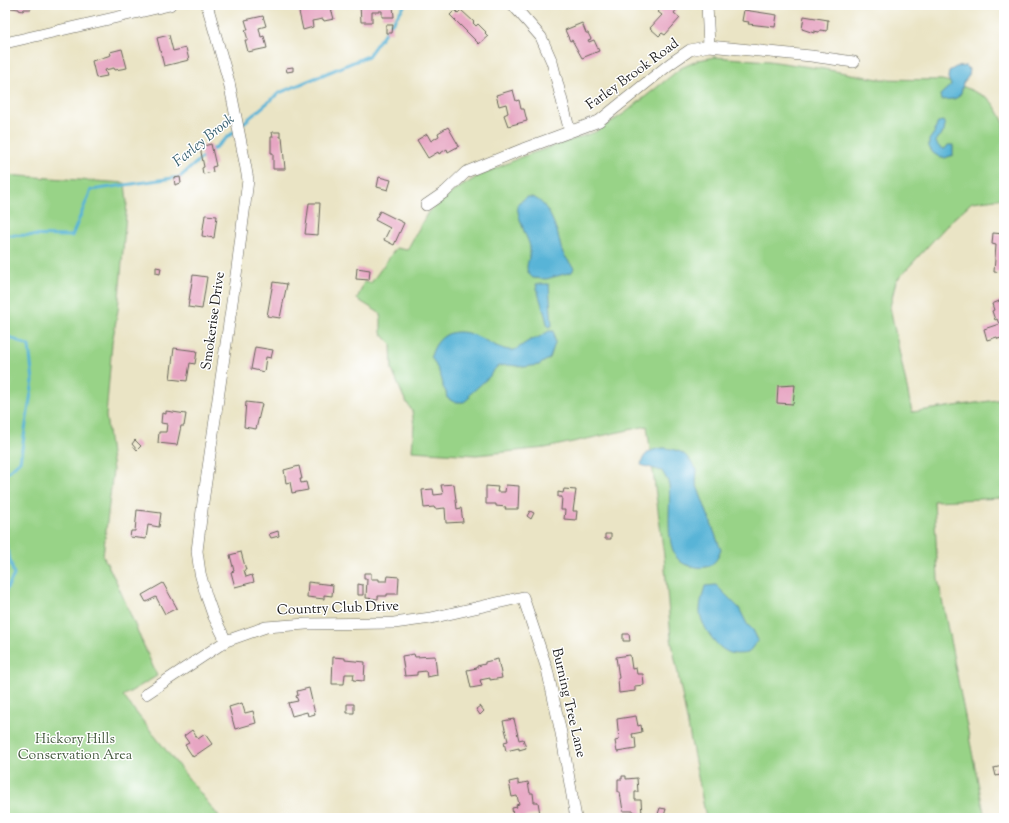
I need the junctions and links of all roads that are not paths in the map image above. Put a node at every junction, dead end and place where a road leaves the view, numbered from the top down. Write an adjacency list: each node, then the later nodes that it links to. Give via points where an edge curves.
1 (170, 5): 5 (street)
2 (207, 5): 11 (street, Smokerise Drive, via 229,82 248,180 197,551 206,595)
3 (513, 5): 8 (street, via 541,37 549,56)
4 (707, 5): 6 (street)
5 (5, 43)
6 (709, 46): 7 (street, Farley Brook Road); 8 (street, Farley Brook Road, via 690,50 599,121)
7 (854, 62)
8 (570, 132): 9 (street, Farley Brook Road, via 466,172 445,192)
9 (426, 205)
10 (523, 597): 11 (street, Country Club Drive, via 431,618 394,623 306,624 266,628); 13 (street, Burning Tree Lane, via 547,669)
11 (226, 641): 12 (street, Country Club Drive)
12 (146, 694)
13 (576, 818)

